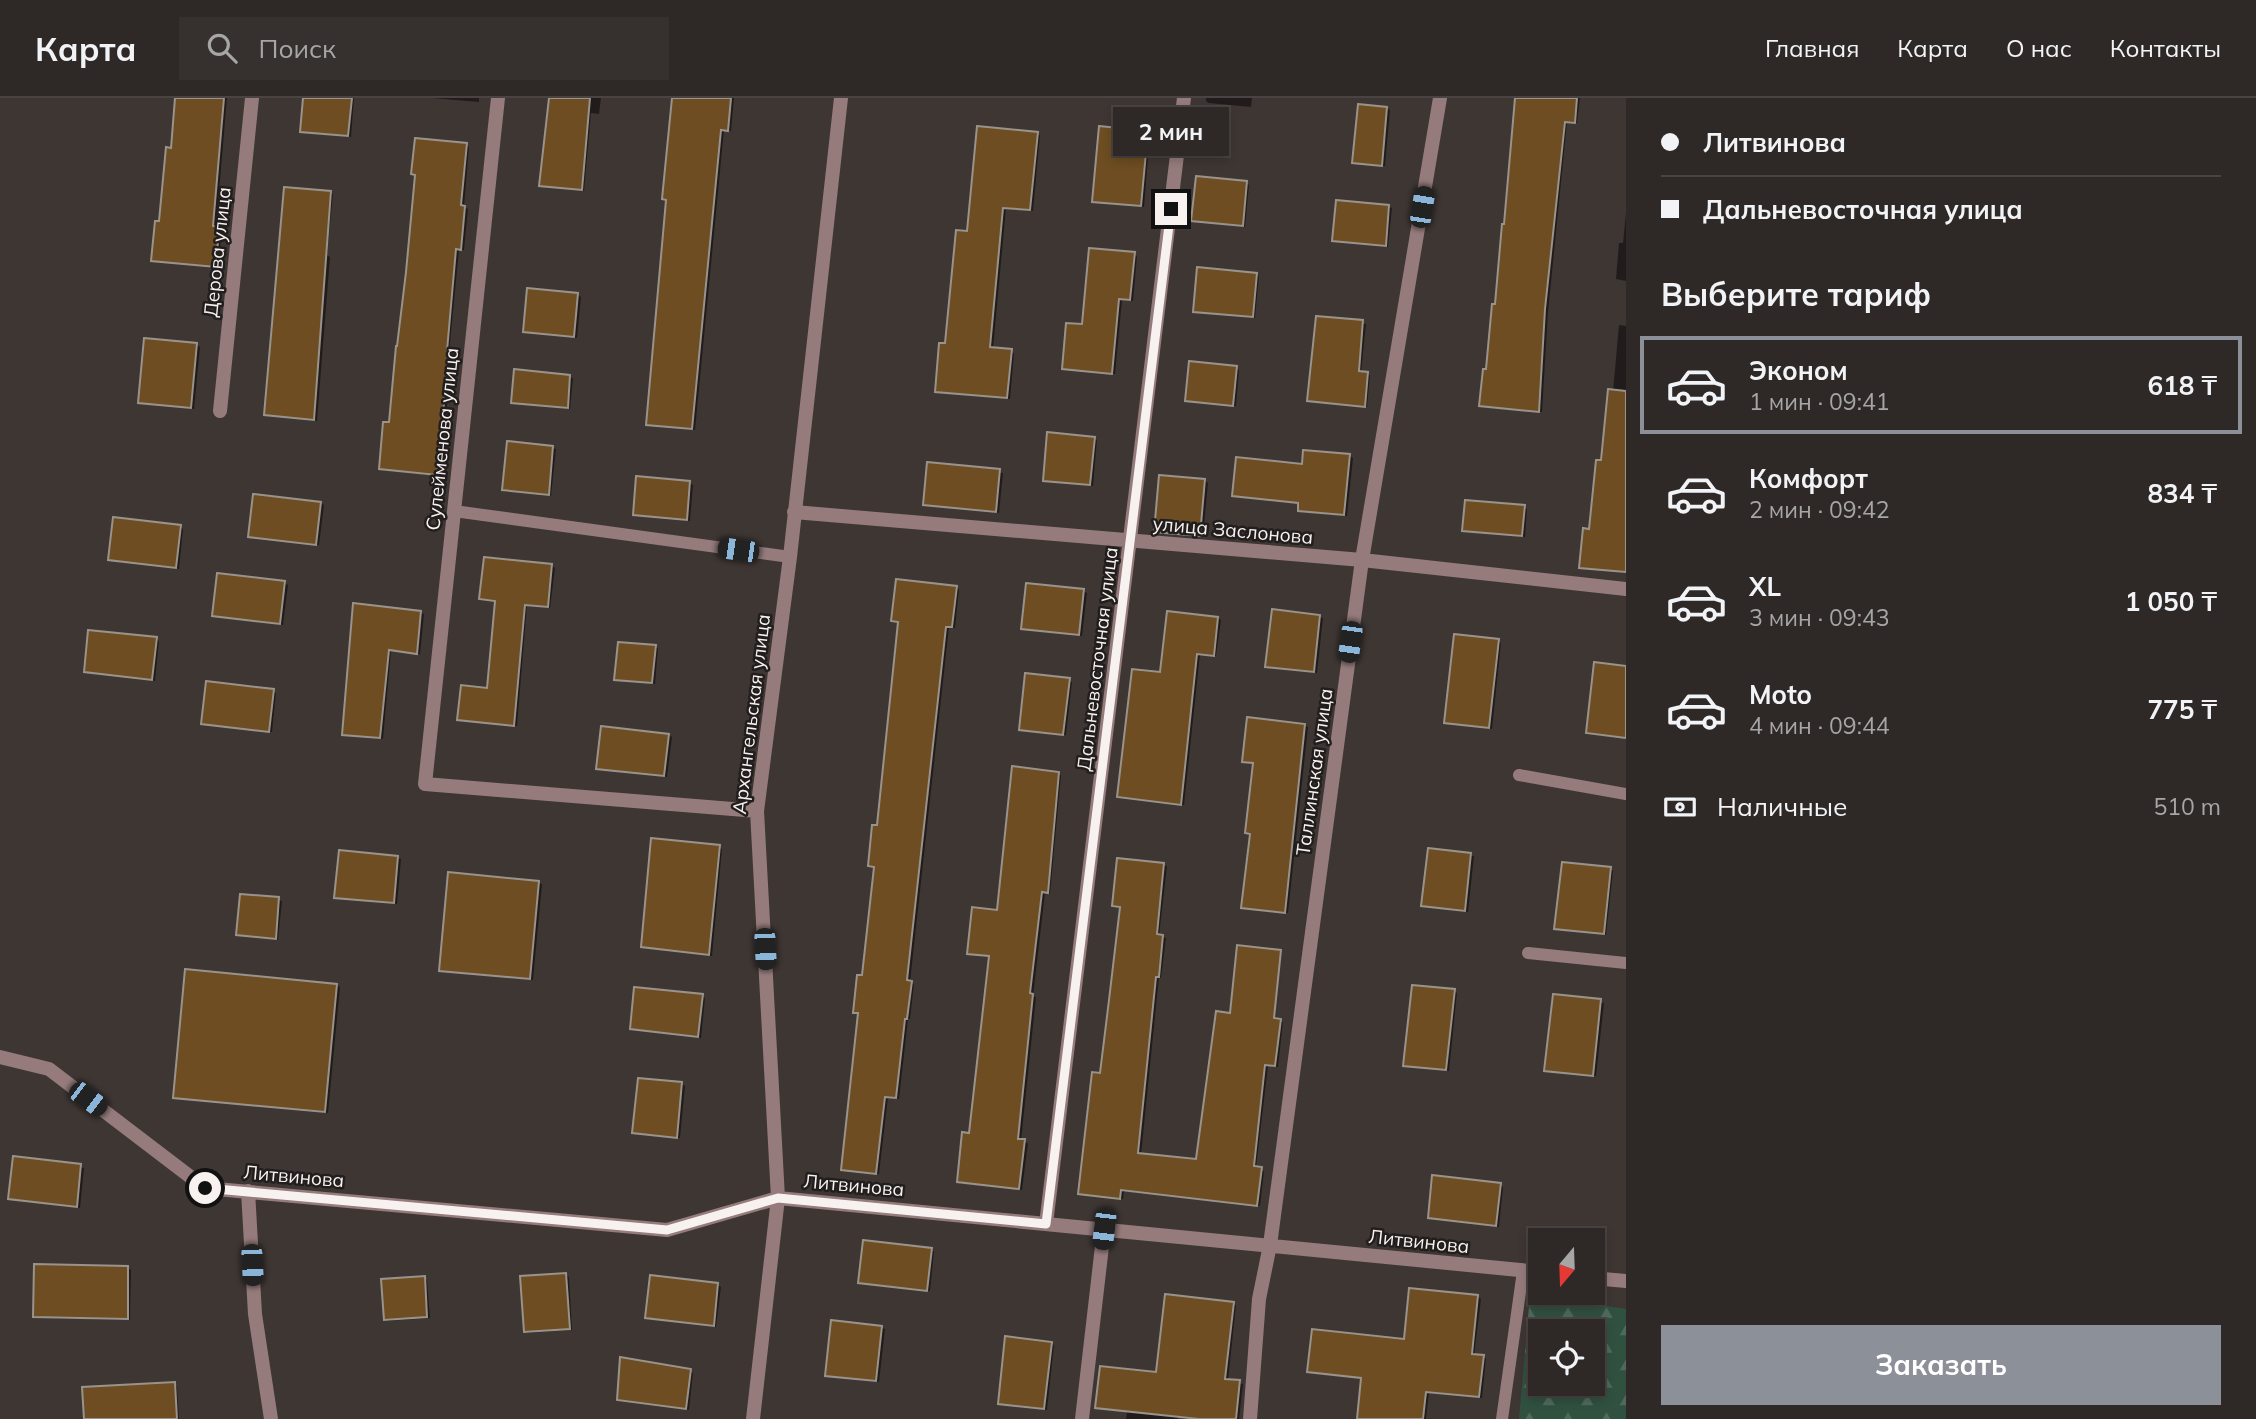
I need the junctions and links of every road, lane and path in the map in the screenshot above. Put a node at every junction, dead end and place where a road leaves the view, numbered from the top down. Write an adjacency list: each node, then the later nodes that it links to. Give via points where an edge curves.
1 (252, 98): 6 (street, Дерова улица)
2 (498, 98): 7 (street, Сулейменова улица)
3 (841, 98): 8 (street, Архангельская улица)
4 (1184, 98): 9 (street, Дальневосточная улица)
5 (1440, 98): 11 (street, Таллинская улица)
6 (220, 411)
7 (454, 511): 10 (lane); 15 (street, Сулейменова улица, via 425,784)
8 (794, 512): 9 (street, улица Заслонова); 10 (street, Архангельская улица)
9 (1131, 540): 11 (street, улица Заслонова); 21 (street, Дальневосточная улица)
10 (790, 557): 15 (street, Архангельская улица)
11 (1362, 560): 12 (street, улица Заслонова); 23 (street, Таллинская улица)
12 (1626, 589)
13 (1519, 775): 14 (lane)
14 (1626, 794)
15 (757, 811): 20 (street, Архангельская улица)
16 (1528, 953): 17 (lane)
17 (1626, 962)
18 (0, 1057): 19 (street, Литвинова, via 49,1069 205,1188)
19 (248, 1191): 20 (street, Литвинова, via 667,1230); 28 (street, via 255,1314)
20 (778, 1198): 21 (street, Литвинова); 29 (street, Архангельская улица)
21 (1046, 1224): 22 (street, Литвинова)
22 (1104, 1229): 23 (street, Литвинова); 30 (street)
23 (1270, 1245): 24 (street, Литвинова); 31 (street, Таллинская улица, via 1259,1298)
24 (1524, 1271): 25 (street, Литвинова); 32 (lane)
25 (1528, 1271)
26 (1605, 1279): 27 (street)
27 (1626, 1281)
28 (271, 1419)
29 (753, 1419)
30 (1082, 1419)
31 (1250, 1419)
32 (1502, 1419)

